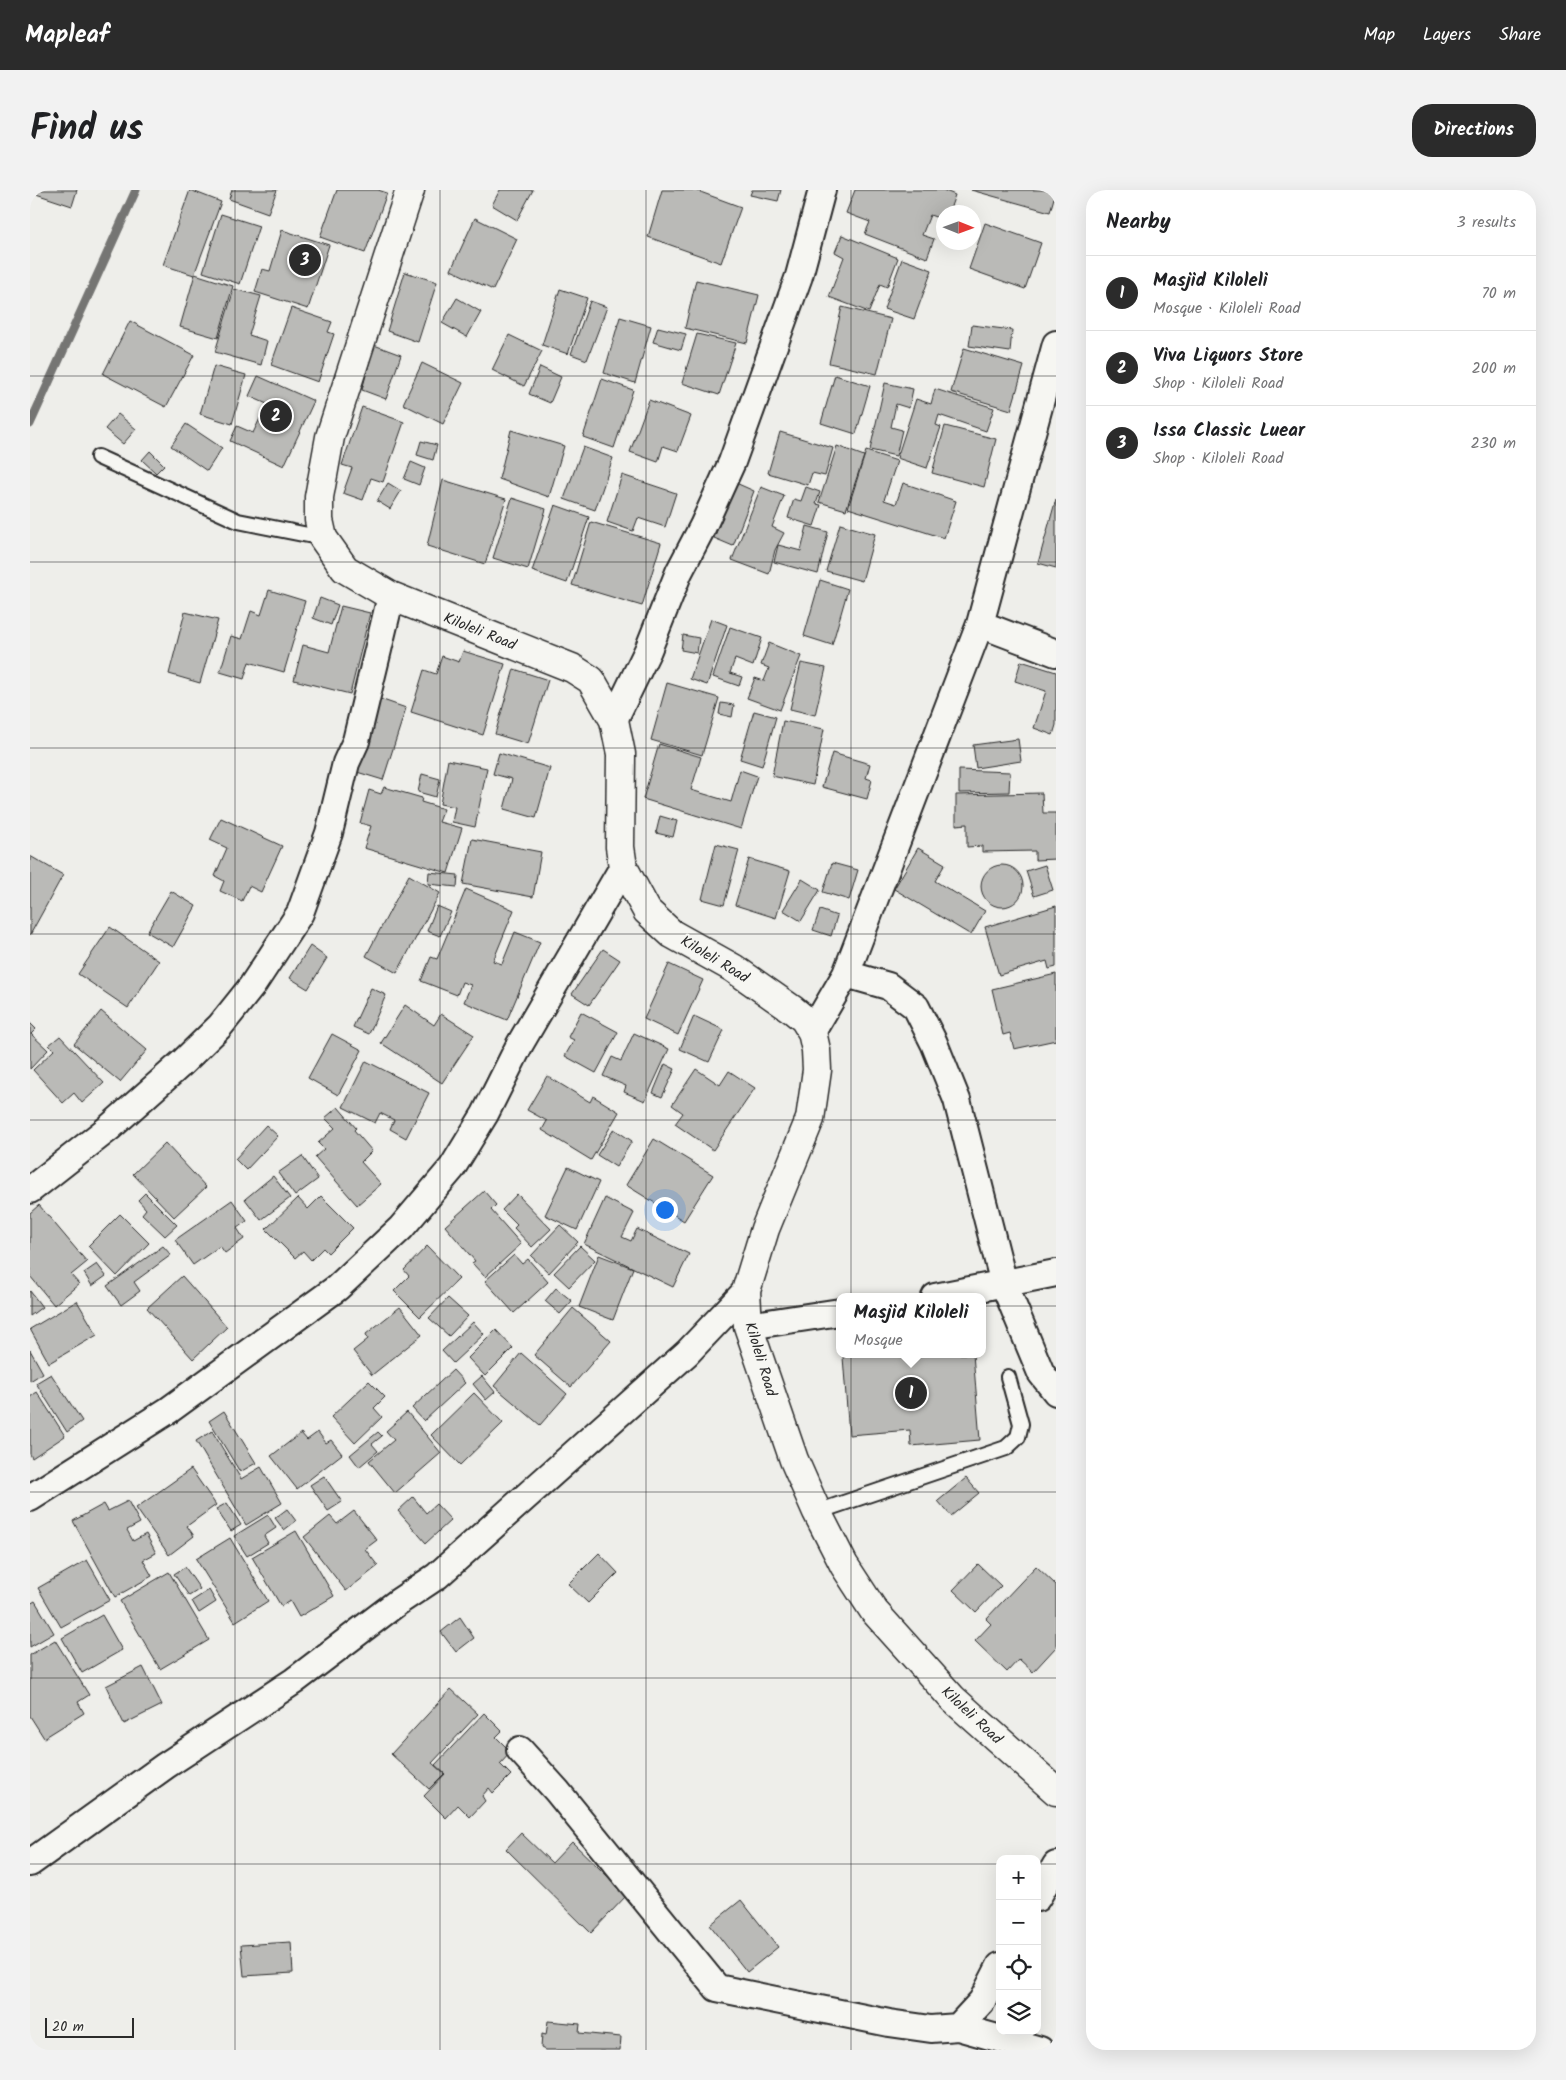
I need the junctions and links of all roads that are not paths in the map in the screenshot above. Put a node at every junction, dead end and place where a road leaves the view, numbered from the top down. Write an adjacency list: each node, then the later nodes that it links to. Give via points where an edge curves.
1 (410, 190): 5 (main road, Kiloleli Road, via 330,437 319,497)
2 (822, 190): 9 (street, via 799,276 732,462)
3 (1056, 344): 7 (street)
4 (98, 457): 5 (lane, via 238,521)
5 (323, 538): 6 (main road, Kiloleli Road, via 344,568)
6 (391, 596): 9 (main road, Kiloleli Road, via 572,668 590,680); 13 (street, via 356,741 346,764 329,834 300,913 252,986 220,1026 109,1128)
7 (980, 624): 8 (street); 11 (street)
8 (1056, 653)
9 (614, 720): 10 (main road, Kiloleli Road, via 621,754 620,847)
10 (623, 867): 12 (main road, Kiloleli Road, via 646,911 672,934 733,968 793,1010); 22 (street, via 452,1168 401,1228 329,1294 170,1410)
11 (846, 974): 12 (street); 15 (street, via 888,986 916,1007 957,1100)
12 (812, 1032): 16 (main road, Kiloleli Road, via 817,1070 810,1119 765,1230)
13 (30, 1190)
14 (1056, 1273): 15 (street)
15 (1004, 1284): 17 (street); 21 (street, via 1041,1373)
16 (746, 1292): 19 (main road, Kiloleli Road); 26 (street, via 687,1353 437,1576 294,1681 165,1766)
17 (956, 1293)
18 (836, 1313): 19 (street)
19 (748, 1326): 23 (main road, Kiloleli Road, via 794,1460)
20 (1008, 1377): 23 (lane, via 1021,1424 1018,1437 1006,1448)
21 (1056, 1392)
22 (30, 1498)
23 (817, 1512): 25 (main road, Kiloleli Road, via 844,1565 874,1611 952,1699)
24 (520, 1750): 30 (street, via 717,1988 889,2023 931,2029)
25 (1056, 1791)
26 (30, 1863)
27 (1056, 1865): 28 (street)
28 (1041, 1891)
29 (996, 1974): 30 (street, via 982,2001)
30 (958, 2027): 31 (street)
31 (1040, 2050)

